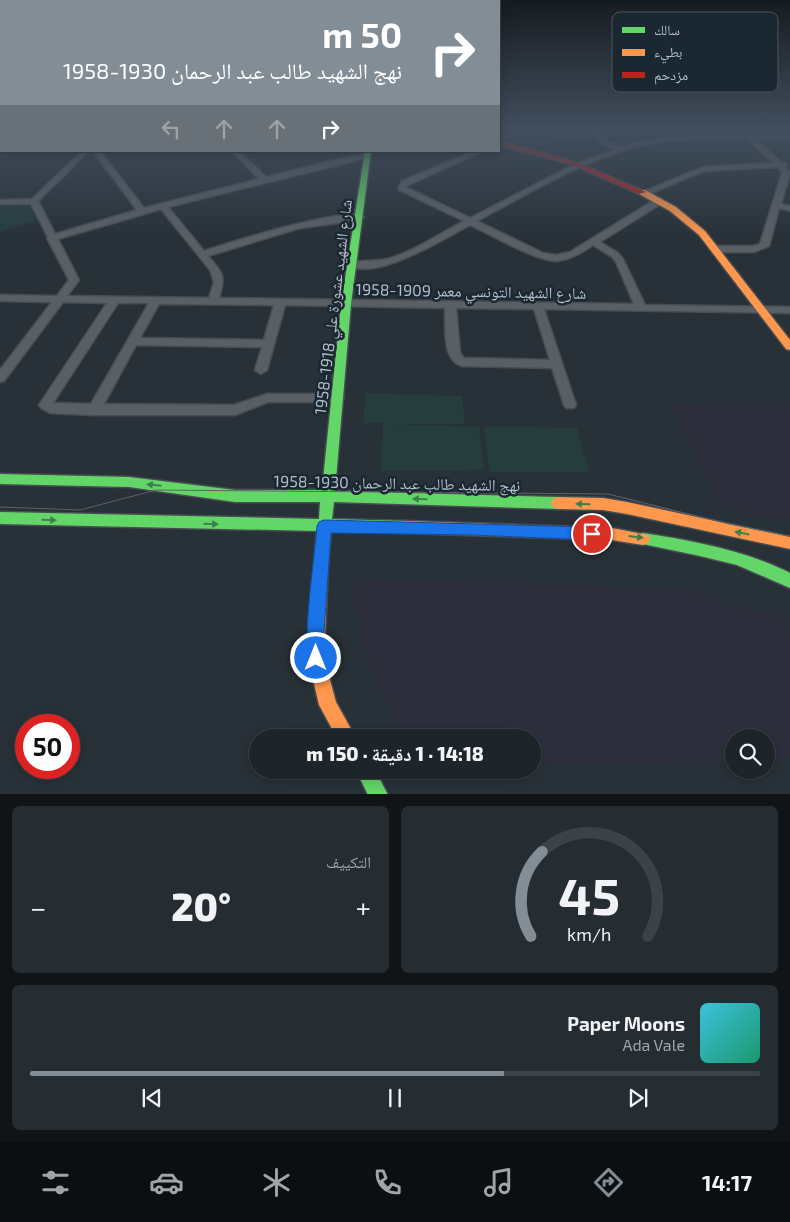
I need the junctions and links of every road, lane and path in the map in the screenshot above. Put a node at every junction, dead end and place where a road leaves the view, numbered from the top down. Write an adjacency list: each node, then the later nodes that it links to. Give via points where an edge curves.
1 (71, 165): 12 (street)
2 (107, 165): 18 (street)
3 (250, 165): 10 (street)
4 (322, 165): 10 (street)
5 (366, 165): 19 (main road, شارع الشهيد عشورة علي 1918-1958)
6 (447, 165): 20 (street, via 405,183 402,188)
7 (778, 165): 11 (street, via 703,169)
8 (779, 165): 16 (street, via 786,173)
9 (578, 166): 11 (main road); 20 (street)
10 (265, 180): 15 (street)
11 (644, 193): 13 (main road)
12 (34, 201): 14 (street); 21 (street)
13 (658, 201): 22 (street); 23 (main road, via 691,222)
14 (0, 202)
15 (163, 206): 18 (street); 24 (street)
16 (777, 206): 17 (street); 23 (street, via 764,246 759,249)
17 (790, 209)
18 (142, 211): 21 (street)
19 (360, 217): 24 (street, via 298,226); 25 (main road, شارع الشهيد عشورة علي 1918-1958)
20 (470, 222): 22 (street, via 546,256 564,257); 25 (street, via 398,260 377,265)
21 (51, 238): 27 (street, via 74,280)
22 (594, 242): 35 (street, via 620,261)
23 (714, 248): 36 (main road)
24 (204, 254): 30 (street, via 218,276)
25 (354, 264): 32 (main road, شارع الشهيد عشورة علي 1918-1958)
26 (0, 298): 27 (street, شارع الشهيد التونسي معمر 1909-1958)
27 (60, 298): 28 (street, شارع الشهيد التونسي معمر 1909-1958); 44 (street)
28 (115, 299): 29 (street, شارع الشهيد التونسي معمر 1909-1958); 47 (street, via 45,405 55,410)
29 (156, 300): 30 (street, شارع الشهيد التونسي معمر 1909-1958); 39 (street)
30 (213, 301): 31 (street, شارع الشهيد التونسي معمر 1909-1958)
31 (280, 303): 32 (street, شارع الشهيد التونسي معمر 1909-1958); 40 (street)
32 (346, 304): 33 (street, شارع الشهيد التونسي معمر 1909-1958); 45 (main road, شارع الشهيد عشورة علي 1918-1958)
33 (450, 305): 34 (street, شارع الشهيد التونسي معمر 1909-1958); 42 (street, via 454,353 462,362)
34 (538, 306): 35 (street, شارع الشهيد التونسي معمر 1909-1958); 42 (street)
35 (641, 308): 36 (street, شارع الشهيد التونسي معمر 1909-1958)
36 (761, 309): 37 (street, شارع الشهيد التونسي معمر 1909-1958); 41 (main road)
37 (784, 310): 38 (street)
38 (790, 317)
39 (133, 341): 40 (street); 47 (street)
40 (268, 344): 43 (street)
41 (790, 348)
42 (557, 364): 46 (street)
43 (261, 370)
44 (0, 378)
45 (338, 398): 47 (street, via 267,398 235,410); 49 (main road, شارع الشهيد عشورة علي 1918-1958)
46 (570, 404)
47 (94, 410)
48 (0, 479): 49 (main road, نهج الشهيد طالب عبد الرحمان 1930-1958, one-way to 48, via 235,496 129,482)
49 (328, 496): 51 (main road, شارع الشهيد عشورة علي 1918-1958); 52 (main road, نهج الشهيد طالب عبد الرحمان 1930-1958, one-way to 49, via 603,504)
50 (0, 518): 51 (main road, one-way to 51)
51 (324, 526): 53 (main road, one-way to 53, via 622,536 702,548); 54 (main road, شارع الشهيد عشورة علي 1918-1958, via 316,658 328,705)
52 (790, 543)
53 (790, 580)
54 (341, 729)
55 (370, 779): 56 (main road)
56 (379, 794)

